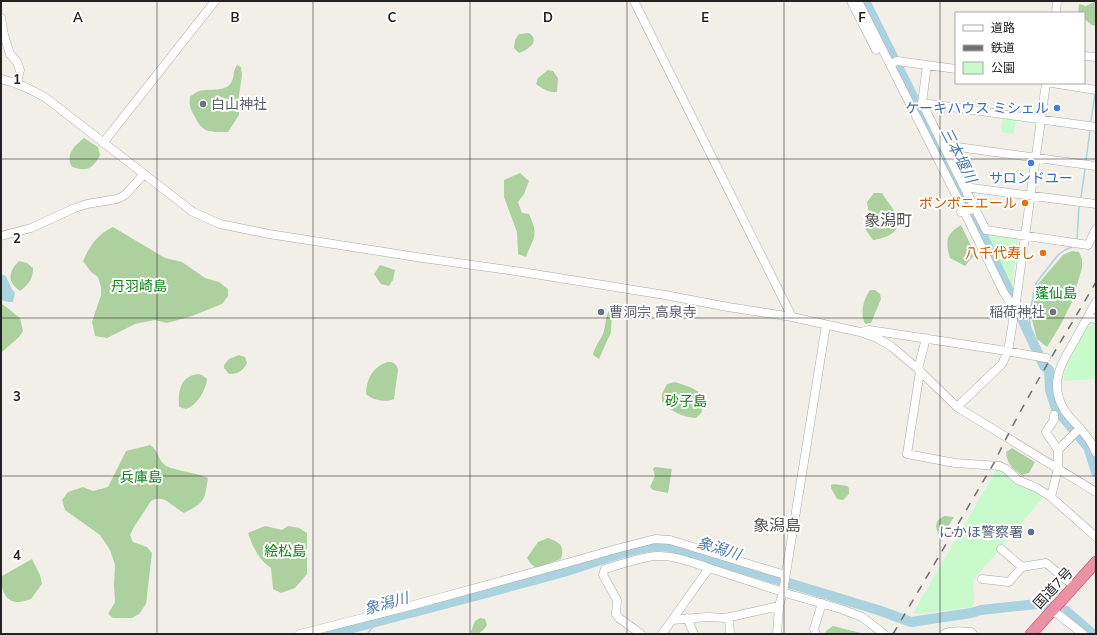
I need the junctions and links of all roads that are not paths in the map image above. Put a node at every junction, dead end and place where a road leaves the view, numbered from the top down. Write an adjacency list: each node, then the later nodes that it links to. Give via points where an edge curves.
1 (215, 1): 21 (street)
2 (634, 1): 36 (street)
3 (851, 1): 30 (street, via 956,207)
4 (858, 1): 10 (street)
5 (1057, 1): 6 (street)
6 (1056, 12)
7 (1, 18): 14 (street, via 10,54 20,70)
8 (1085, 56): 9 (street)
9 (1096, 58)
10 (892, 63): 11 (street); 30 (street)
11 (927, 65): 12 (street); 18 (street)
12 (955, 69)
13 (1, 79): 14 (street)
14 (17, 83): 21 (street, via 46,98)
15 (1046, 84): 19 (street)
16 (1058, 84): 17 (street)
17 (1096, 90)
18 (922, 103): 19 (street); 22 (street)
19 (1041, 119): 20 (street); 23 (street)
20 (1096, 127)
21 (103, 143): 25 (street)
22 (943, 145): 23 (street); 26 (street)
23 (1035, 157): 24 (street); 27 (street)
24 (1096, 166)
25 (144, 174): 32 (street, via 125,195 117,199 87,204 31,228); 36 (street, via 193,212 220,224 246,230)
26 (964, 187): 27 (street); 29 (street)
27 (1031, 194): 28 (street); 33 (street)
28 (1096, 204)
29 (975, 208): 30 (street); 33 (street, via 986,230)
30 (965, 212): 35 (street, via 1004,293)
31 (1096, 229): 33 (street, via 1088,245)
32 (1, 236)
33 (1025, 236): 35 (street)
34 (1096, 302): 37 (street)
35 (1015, 309): 41 (street)
36 (792, 317): 38 (street)
37 (1092, 318): 46 (street, via 1062,362 1058,374 1057,395 1065,410)
38 (826, 324): 39 (street); 57 (street)
39 (860, 332): 40 (street, via 869,330); 43 (street, via 892,347)
40 (926, 338): 41 (street); 43 (street)
41 (1008, 351): 42 (street); 44 (street, via 1002,364)
42 (1046, 358)
43 (919, 370): 44 (street); 51 (street, via 907,454 955,463 1000,466 1011,472 1018,480)
44 (957, 407): 49 (street)
45 (1054, 415): 47 (street, via 1054,420 1046,432)
46 (1080, 428): 47 (street); 48 (street)
47 (1058, 450): 49 (street)
48 (1096, 453)
49 (1058, 468): 50 (street); 51 (street)
50 (1096, 492)
51 (1051, 497): 52 (street)
52 (1096, 537)
53 (1001, 549): 55 (street)
54 (1096, 562): 59 (highway, 国道7号)
55 (1022, 567): 58 (street, via 1009,582); 59 (street, via 1046,563)
56 (709, 568): 60 (street); 66 (street); 68 (street, via 667,556 657,556 605,569 603,575 617,600 616,614)
57 (785, 575): 60 (street); 67 (street, via 670,540 655,539)
58 (982, 579)
59 (1075, 587): 63 (highway, 国道7号)
60 (783, 592): 61 (street); 62 (street)
61 (822, 603): 73 (street, via 814,629); 74 (street, via 862,617)
62 (779, 606): 65 (street); 72 (street)
63 (1052, 611): 77 (highway, 国道7号); 78 (street)
64 (687, 618): 65 (street); 66 (street); 70 (street)
65 (729, 618): 71 (street)
66 (672, 620): 69 (street)
67 (300, 634)
68 (641, 634)
69 (662, 634)
70 (694, 634)
71 (730, 634)
72 (777, 634)
73 (816, 634)
74 (884, 634)
75 (944, 634): 76 (street)
76 (972, 634)
77 (1031, 634)
78 (1083, 634)

